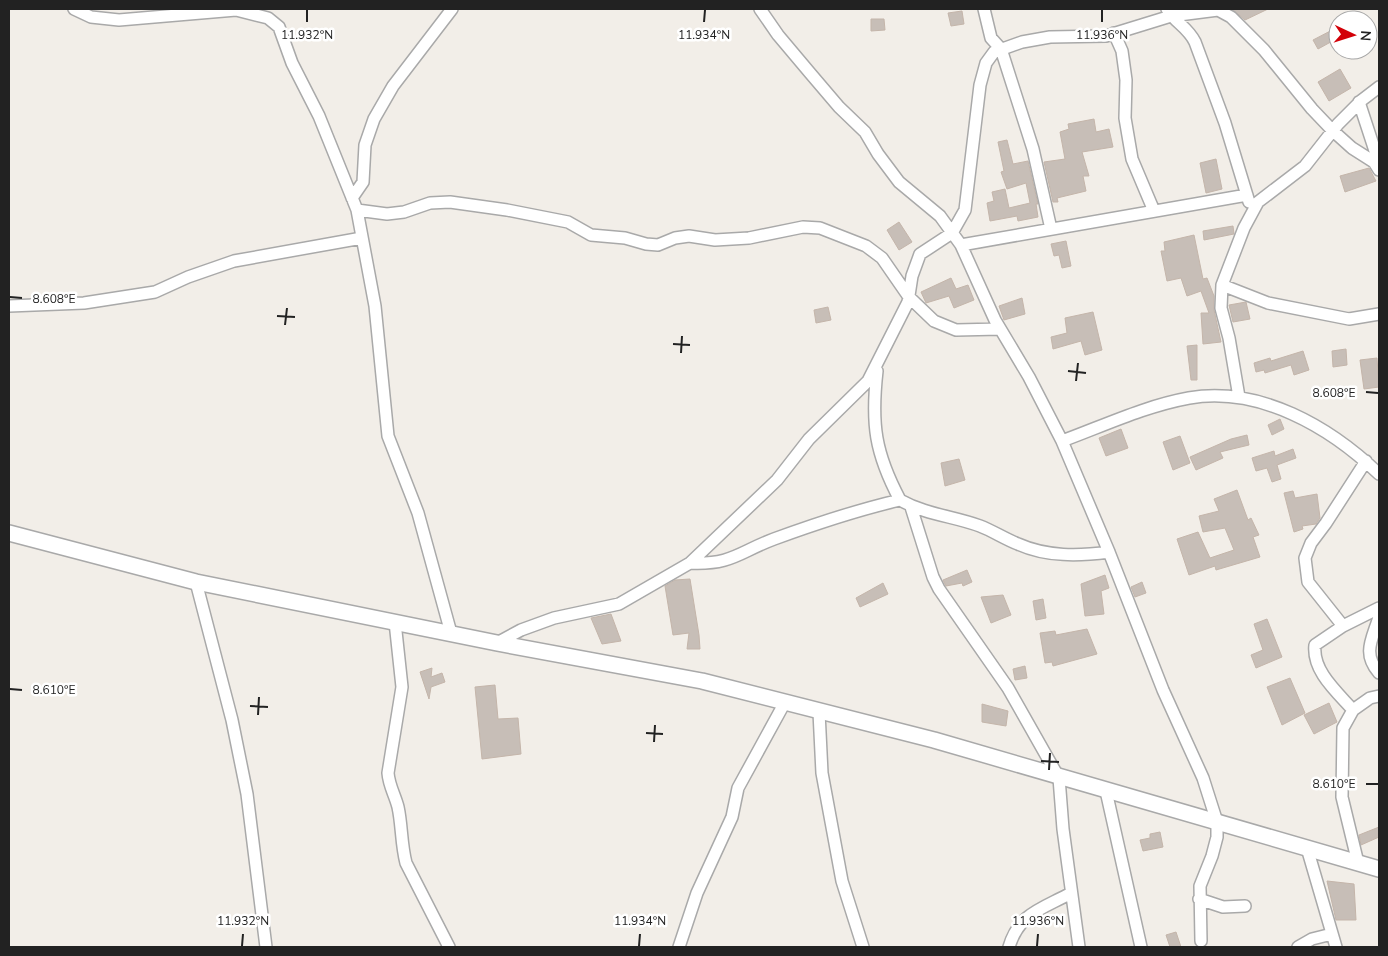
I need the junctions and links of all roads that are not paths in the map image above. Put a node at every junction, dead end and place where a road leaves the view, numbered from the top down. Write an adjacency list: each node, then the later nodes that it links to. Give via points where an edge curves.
1 (74, 9): 8 (street, via 91,16 119,20 236,10 268,18)
2 (274, 9): 8 (street)
3 (452, 9): 16 (street, via 393,86 374,119 365,145 363,182)
4 (760, 9): 21 (street, via 839,107 865,132 899,182 940,216)
5 (984, 9): 10 (street, via 990,38)
6 (1220, 9): 7 (street); 13 (street, via 1264,50)
7 (1169, 13): 9 (street); 15 (street, via 1189,30 1195,42)
8 (279, 27): 16 (street)
9 (1114, 33): 10 (street, via 1085,38 1050,38); 18 (street, via 1122,51 1126,80 1125,118 1132,159)
10 (1001, 49): 20 (street, via 1033,149); 21 (street, via 994,52 986,63 980,85 965,210)
11 (1379, 87): 12 (street)
12 (1359, 102): 13 (street); 14 (street)
13 (1332, 130): 14 (street, via 1352,148); 19 (street, via 1304,166 1258,202)
14 (1378, 163)
15 (1247, 195): 18 (street); 19 (street)
16 (352, 198): 17 (street)
17 (356, 210): 22 (street); 25 (street, via 387,214 430,203 458,203 568,222 591,236 625,238 658,245 689,236 715,240 749,238 803,227 820,228 866,246 882,258)
18 (1154, 211): 20 (street)
19 (1252, 213): 24 (street)
20 (1051, 229): 23 (street)
21 (952, 232): 23 (street); 25 (street, via 920,254)
22 (362, 238): 26 (street, via 234,261 155,292 84,303); 44 (street, via 380,345 388,436 418,513)
23 (961, 245): 28 (street)
24 (1222, 286): 27 (street, via 1268,303 1349,319); 30 (street, via 1221,308)
25 (909, 297): 28 (street, via 934,321 956,330); 29 (street)
26 (9, 306)
27 (1379, 314)
28 (1000, 329): 31 (street)
29 (877, 366): 34 (street, via 874,417 878,448 884,470); 38 (street, via 868,381 809,439 777,480)
30 (1240, 397): 31 (street, via 1189,398); 32 (street, via 1310,420)
31 (1062, 441): 37 (street)
32 (1366, 461): 33 (street); 43 (street, via 1310,543 1305,558 1308,582)
33 (1379, 474)
34 (900, 500): 35 (street); 38 (street, via 774,539 719,563)
35 (911, 507): 37 (street, via 980,525 1020,545 1048,553 1078,556); 51 (street, via 939,589 1008,688)
36 (9, 533): 39 (street)
37 (1109, 552): 53 (street, via 1163,690 1204,778)
38 (690, 563): 45 (street, via 619,604 554,618)
39 (196, 582): 42 (street); 62 (street, via 232,720 247,794)
40 (1379, 608): 43 (street)
41 (1379, 617): 46 (street, via 1368,652)
42 (395, 622): 44 (street); 63 (street, via 402,687 388,785 398,805 406,863)
43 (1344, 626): 49 (street, via 1315,645 1314,655 1321,673)
44 (450, 633): 45 (street)
45 (496, 643): 48 (street, via 702,681)
46 (1379, 673)
47 (1379, 696): 49 (street, via 1370,698)
48 (784, 704): 50 (street); 64 (street, via 738,788 732,817 697,893)
49 (1353, 710): 55 (street, via 1343,728 1342,797)
50 (819, 712): 51 (street, via 934,740); 65 (street, via 822,773 842,881)
51 (1059, 778): 52 (street); 57 (street)
52 (1106, 791): 53 (street); 68 (street)
53 (1218, 822): 54 (street); 58 (street, via 1217,837 1201,880)
54 (1307, 848): 55 (street); 60 (street)
55 (1358, 863): 56 (street)
56 (1379, 869)
57 (1071, 893): 66 (street, via 1025,918 1014,932); 67 (street)
58 (1199, 899): 59 (street, via 1223,907); 61 (street)
59 (1245, 906)
60 (1332, 934): 69 (street); 70 (street)
61 (1201, 941)
62 (266, 947)
63 (449, 947)
64 (680, 947)
65 (863, 947)
66 (1009, 947)
67 (1079, 947)
68 (1141, 947)
69 (1298, 947)
70 (1336, 947)

